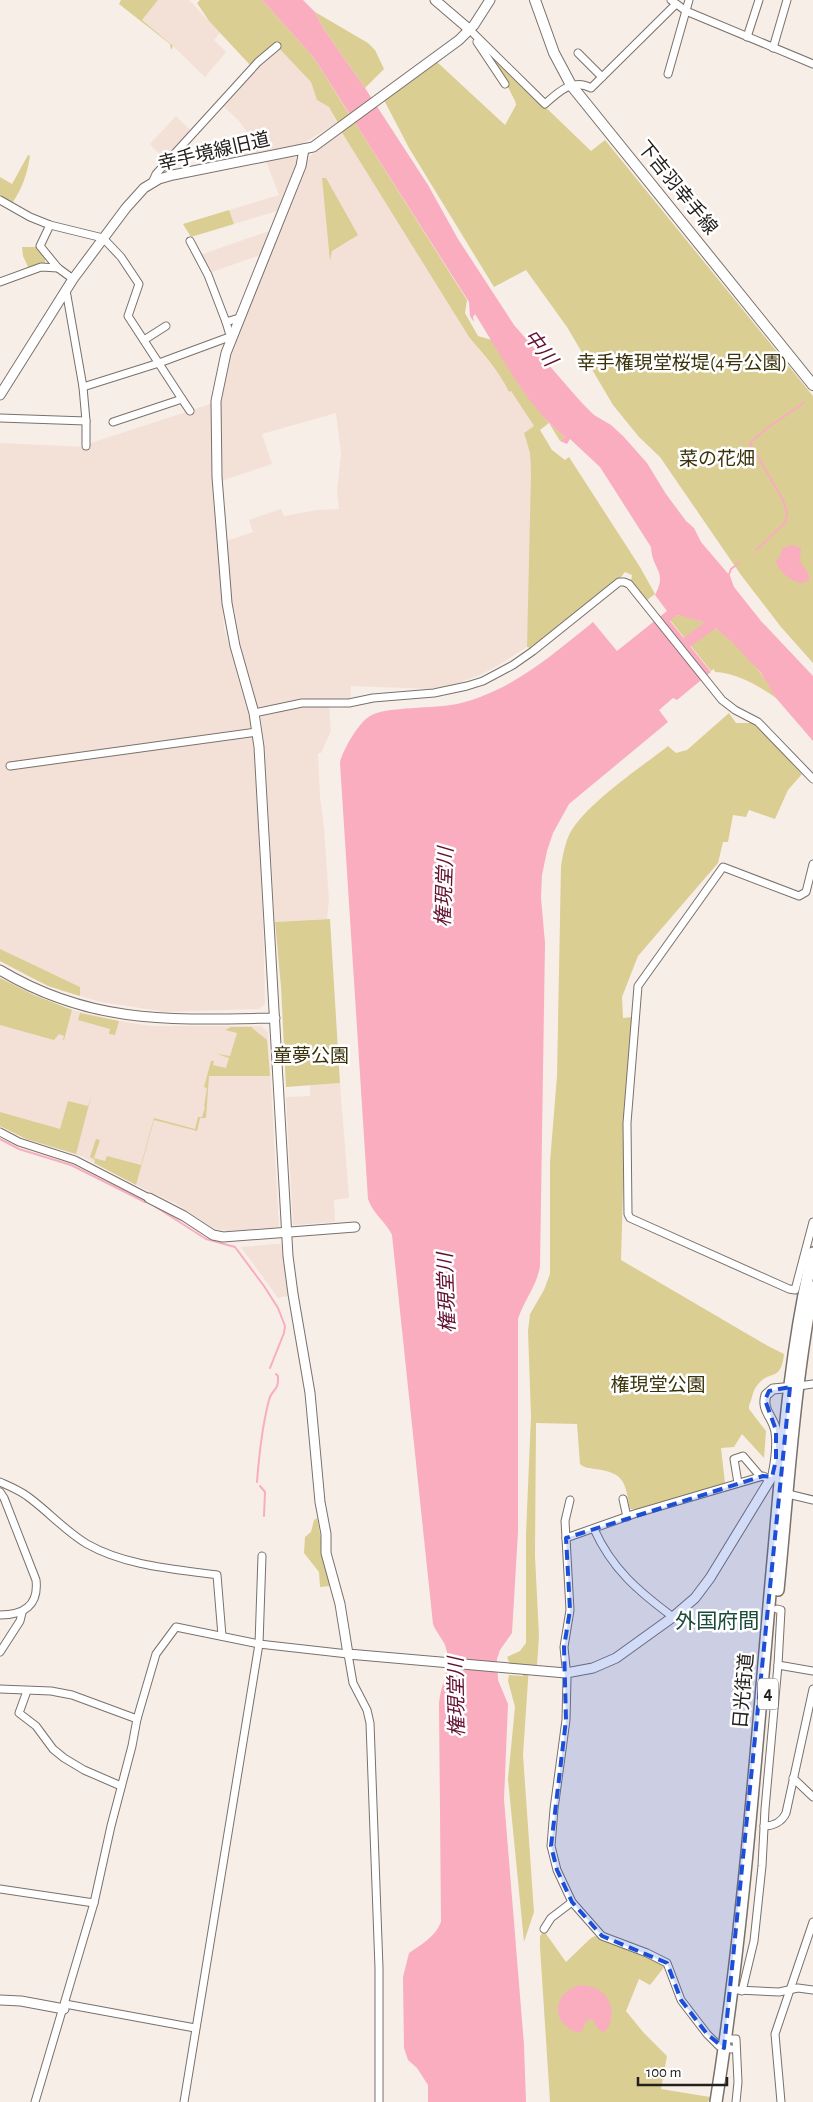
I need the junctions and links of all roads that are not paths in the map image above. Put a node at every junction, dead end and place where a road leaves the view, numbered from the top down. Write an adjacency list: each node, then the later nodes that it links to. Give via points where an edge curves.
1 (490, 0): 9 (street, 幸手境線旧道)
2 (535, 0): 18 (main road, 下吉羽幸手線, via 554,52)
3 (689, 0): 8 (street)
4 (759, 0): 10 (street)
5 (787, 0): 12 (street)
6 (438, 2): 9 (street)
7 (673, 2): 8 (street); 16 (street)
8 (686, 11): 10 (street); 15 (street)
9 (472, 32): 17 (street); 18 (street, via 545,104); 19 (street, 幸手境線旧道, via 313,147)
10 (747, 37): 12 (street)
11 (277, 46): 20 (street, via 258,62 156,174)
12 (773, 48): 14 (street)
13 (578, 53): 16 (street)
14 (813, 64)
15 (668, 74)
16 (602, 77): 18 (street, via 591,88 583,83)
17 (505, 84)
18 (571, 85): 35 (main road, 下吉羽幸手線)
19 (304, 150): 20 (street, 幸手境線旧道, via 173,175); 29 (street, via 301,166)
20 (152, 183): 23 (street, 幸手境線旧道, via 139,193)
21 (0, 200): 22 (street)
22 (50, 225): 23 (street); 25 (street, via 40,246)
23 (103, 238): 26 (street, 幸手境線旧道); 33 (street, via 139,284 128,316)
24 (190, 241): 30 (street, via 208,275)
25 (58, 268): 26 (street); 27 (street, via 41,267)
26 (73, 279): 28 (street, 幸手境線旧道)
27 (0, 282)
28 (66, 290): 36 (street); 37 (street, 幸手境線旧道)
29 (240, 318): 30 (street); 32 (street)
30 (226, 322): 32 (street)
31 (166, 326): 33 (street)
32 (232, 336): 34 (street); 44 (street, via 221,369 216,402 217,477 228,609 234,646)
33 (144, 340): 34 (street)
34 (159, 363): 36 (street); 38 (street)
35 (813, 385)
36 (83, 387): 41 (street)
37 (0, 395)
38 (182, 400): 39 (street); 42 (street)
39 (190, 411)
40 (0, 418): 41 (street)
41 (86, 421): 43 (street)
42 (113, 422)
43 (86, 446)
44 (254, 714): 45 (street); 47 (street, via 294,704 434,694 467,686 514,665 619,582 624,582 629,584 722,700 758,722)
45 (257, 732): 46 (street); 50 (street)
46 (10, 766)
47 (813, 779)
48 (813, 864): 53 (street, via 806,892 799,896 722,867 638,986 627,1122 630,1218 795,1290)
49 (0, 970): 50 (street, via 56,997 118,1014 177,1019)
50 (275, 1018): 55 (street)
51 (0, 1132): 52 (street, via 19,1142 75,1160)
52 (149, 1198): 55 (street, via 218,1236 235,1238)
53 (813, 1222)
54 (355, 1227): 55 (street)
55 (287, 1232): 82 (street, via 293,1294 310,1393 326,1553 340,1604)
56 (813, 1253): 59 (highway, 日光街道 / 4, via 801,1307)
57 (813, 1287): 59 (highway, 日光街道 / 4)
58 (813, 1384): 59 (street)
59 (795, 1387): 61 (street, via 769,1391 765,1400 776,1430 776,1460); 75 (highway, 日光街道 / 4); 105 (highway, 日光街道 / 4, via 778,1499)
60 (760, 1476): 61 (street); 63 (street); 63 (street, via 743,1456 734,1459)
61 (770, 1479): 64 (street)
62 (0, 1482): 79 (street, via 26,1495 77,1537 99,1550 137,1562 218,1575)
63 (738, 1483): 71 (street)
64 (763, 1490): 66 (street); 78 (street, via 707,1583)
65 (0, 1492): 76 (street, via 36,1580 34,1598)
66 (775, 1493)
67 (792, 1495): 70 (street)
68 (623, 1498): 71 (street)
69 (570, 1500): 73 (street, via 565,1521)
70 (813, 1500)
71 (626, 1517): 72 (street)
72 (594, 1528): 73 (street); 78 (street, via 614,1565 644,1596)
73 (566, 1538): 85 (street, via 570,1610 564,1647)
74 (262, 1556): 80 (street)
75 (776, 1609): 83 (street, via 781,1610); 101 (highway, 日光街道 / 4)
76 (22, 1613): 77 (street); 81 (street)
77 (0, 1615)
78 (673, 1617): 85 (street, via 616,1658 593,1668)
79 (222, 1636): 80 (street); 89 (street, via 176,1627 156,1654)
80 (259, 1644): 82 (street); 104 (street)
81 (0, 1652)
82 (348, 1654): 85 (street); 108 (street, via 353,1683 370,1723 380,1968)
83 (778, 1665): 84 (street); 93 (street)
84 (813, 1671)
85 (566, 1674): 95 (street, via 566,1720 551,1846 557,1870)
86 (0, 1689): 87 (street)
87 (27, 1691): 89 (street, via 72,1695); 91 (street, via 19,1713 36,1726 52,1748 84,1770)
88 (812, 1694): 90 (street)
89 (137, 1719): 91 (street)
90 (793, 1778): 92 (street); 93 (street, via 784,1817 773,1825)
91 (121, 1786): 96 (street)
92 (813, 1797)
93 (764, 1826): 101 (street, via 754,1941)
94 (0, 1889): 96 (street)
95 (572, 1902): 98 (street, via 551,1918); 105 (street, via 602,1936 667,1963 682,2000 707,2034 719,2046)
96 (94, 1903): 103 (street)
97 (813, 1922): 99 (street)
98 (544, 1929)
99 (792, 1988): 100 (street); 101 (street, via 779,1992); 112 (street, via 775,2034)
100 (813, 1990)
101 (740, 1991): 105 (highway, 日光街道 / 4)
102 (2, 1998): 103 (street)
103 (65, 2006): 104 (street); 106 (street)
104 (195, 2028): 107 (street)
105 (729, 2045): 109 (highway, 日光街道 / 4); 110 (highway, 日光街道 / 4); 111 (street, via 736,2039)
106 (35, 2102)
107 (184, 2102)
108 (379, 2102)
109 (716, 2102)
110 (723, 2102)
111 (736, 2102)
112 (781, 2102)

